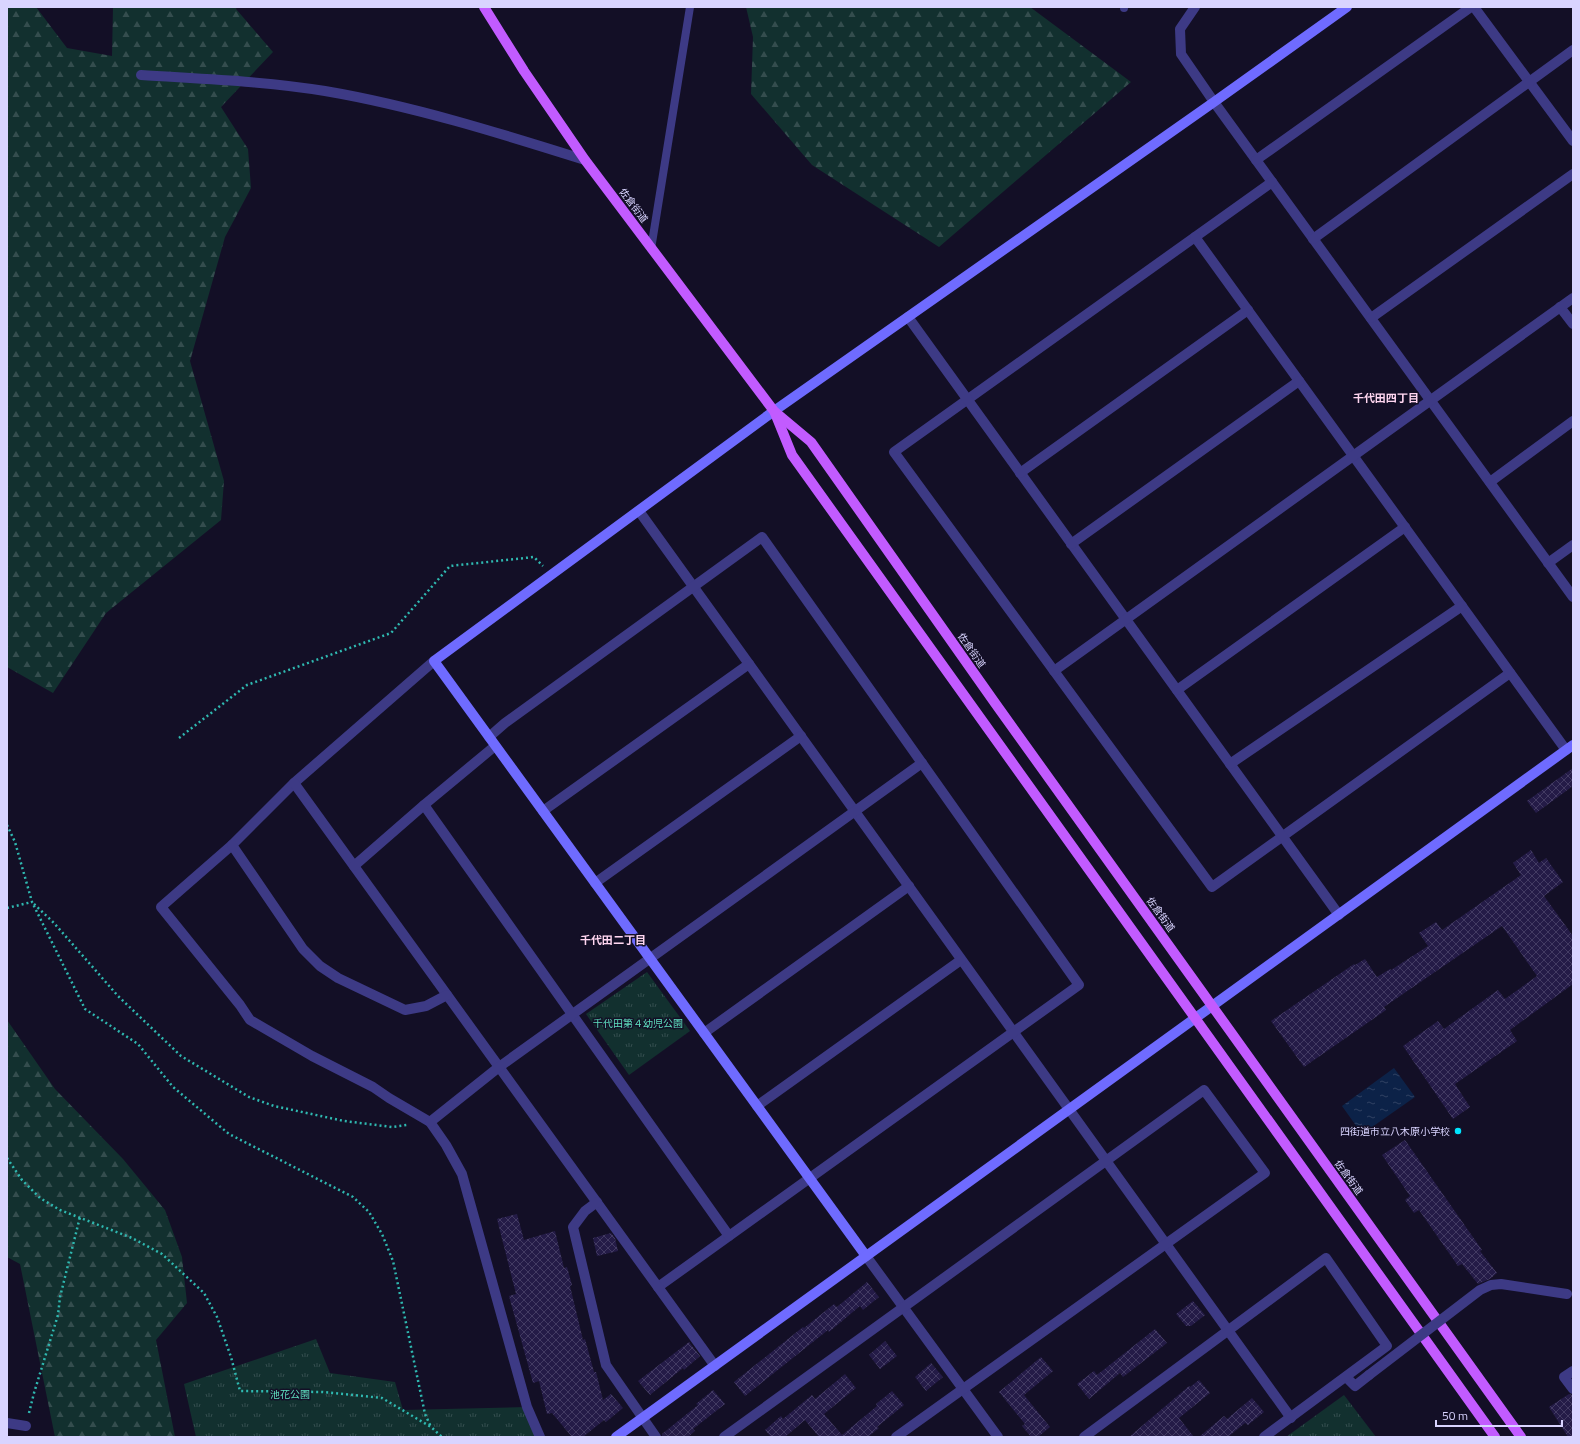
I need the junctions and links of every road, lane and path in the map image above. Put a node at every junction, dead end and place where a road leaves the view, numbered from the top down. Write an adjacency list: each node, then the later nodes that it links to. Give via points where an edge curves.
1 (484, 7): 12 (main road, 佐倉街道)
2 (690, 7): 18 (lane)
3 (1195, 7): 10 (street, via 1180,29 1181,54)
4 (1347, 7): 10 (street)
5 (1471, 7): 13 (street)
6 (1474, 7): 9 (street)
7 (1573, 50): 9 (street)
8 (141, 75): 12 (street, via 245,82 324,91 472,125)
9 (1529, 82): 11 (street); 17 (street)
10 (1214, 102): 13 (street); 22 (street)
11 (1573, 141)
12 (584, 160): 18 (main road, 佐倉街道)
13 (1256, 160): 15 (street)
14 (1573, 174): 23 (street)
15 (1272, 182): 16 (street); 17 (street)
16 (1195, 237): 21 (street); 26 (street)
17 (1313, 239): 23 (street)
18 (651, 249): 28 (main road, 佐倉街道)
19 (1573, 298): 20 (street)
20 (1560, 307): 24 (street); 27 (street)
21 (1248, 310): 25 (street); 31 (street)
22 (908, 317): 26 (street); 28 (street)
23 (1371, 318): 27 (street)
24 (1573, 324)
25 (1299, 381): 30 (street); 35 (street)
26 (967, 400): 31 (street); 45 (street, via 894,452)
27 (1431, 401): 30 (street); 32 (street)
28 (774, 411): 33 (street); 70 (main road, 佐倉街道, via 811,442); 72 (main road, 佐倉街道, via 792,455)
29 (1573, 421): 32 (street)
30 (1353, 456): 34 (street); 42 (street)
31 (1020, 473): 35 (street)
32 (1490, 482): 37 (street)
33 (639, 511): 38 (street); 39 (street)
34 (1404, 527): 41 (street); 47 (street)
35 (1071, 544): 42 (street)
36 (1573, 545): 37 (street)
37 (1548, 563): 40 (street)
38 (552, 574): 43 (street); 49 (path, via 534,557 450,566 391,633 247,685)
39 (693, 586): 44 (street); 50 (street, via 511,718); 52 (street, via 762,537)
40 (1573, 596)
41 (1462, 606): 46 (street); 53 (street)
42 (1126, 619): 45 (street); 47 (street)
43 (434, 661): 50 (street); 54 (street)
44 (749, 664): 48 (street); 56 (street)
45 (1054, 671): 59 (street, via 1212,888)
46 (1510, 673): 51 (street); 59 (street)
47 (1177, 690): 53 (street)
48 (801, 736): 57 (street); 62 (street)
49 (179, 738)
50 (492, 741): 55 (street); 56 (street)
51 (1569, 748): 66 (street)
52 (922, 763): 57 (street); 73 (street, via 1079,985)
53 (1230, 764): 59 (street)
54 (294, 783): 60 (street); 61 (street)
55 (424, 805): 61 (street); 71 (street)
56 (543, 811): 62 (street)
57 (855, 812): 63 (street); 67 (street)
58 (7, 825): 64 (path, via 15,842)
59 (1283, 836): 66 (street)
60 (232, 845): 69 (street, via 303,949 320,966 338,978 405,1010 426,1006); 78 (street, via 161,907 250,1020 312,1056 374,1087)
61 (354, 866): 69 (street)
62 (595, 883): 67 (street)
63 (909, 886): 68 (street); 74 (street)
64 (32, 902): 65 (path); 79 (path, via 54,923 118,996 182,1056 249,1097 274,1106 344,1121 392,1127); 101 (path, via 85,1009 138,1044 173,1087 229,1134 353,1198 369,1212 393,1261 425,1414)
65 (7, 908)
66 (1339, 915): 70 (street)
67 (650, 959): 71 (street); 74 (street)
68 (962, 960): 73 (street); 76 (street)
69 (447, 995): 75 (street)
70 (1212, 1007): 72 (street); 112 (main road, 佐倉街道)
71 (572, 1015): 75 (street); 85 (street)
72 (1196, 1019): 77 (street); 111 (main road, 佐倉街道)
73 (1013, 1032): 77 (street); 82 (street)
74 (704, 1033): 76 (street)
75 (500, 1067): 78 (street); 83 (street)
76 (757, 1106): 82 (street)
77 (1070, 1110): 81 (street); 87 (street)
78 (430, 1122): 103 (street, via 462,1174 527,1407)
79 (407, 1125)
80 (7, 1158): 84 (path, via 22,1180 40,1198 60,1210)
81 (1106, 1161): 86 (street); 86 (street, via 1204,1090 1265,1173); 90 (street)
82 (809, 1178): 85 (street); 87 (street)
83 (597, 1202): 88 (street); 97 (street, via 585,1211 573,1227 606,1365)
84 (80, 1217): 100 (path, via 58,1315); 101 (path, via 132,1238 162,1254 204,1293 217,1317 240,1391 323,1392 382,1398)
85 (729, 1236): 88 (street)
86 (1166, 1244): 91 (street); 95 (street)
87 (866, 1256): 90 (street); 92 (street)
88 (658, 1287): 92 (street)
89 (1570, 1294): 94 (street, bridge, via 1502,1284 1491,1285 1480,1290 1355,1386)
90 (903, 1307): 95 (street); 106 (street)
91 (1228, 1330): 94 (street, via 1326,1258 1387,1346); 98 (street); 109 (street)
92 (715, 1366): 97 (street)
93 (1573, 1371): 96 (street, via 1564,1377)
94 (1346, 1377): 98 (street)
95 (963, 1389): 107 (street); 108 (street)
96 (1573, 1389)
97 (642, 1418): 104 (street); 105 (street)
98 (1291, 1418): 110 (street)
99 (7, 1423): 100 (street)
100 (26, 1426)
101 (432, 1427): 102 (path)
102 (442, 1437)
103 (540, 1437)
104 (616, 1437)
105 (656, 1437)
106 (724, 1437)
107 (896, 1437)
108 (998, 1437)
109 (1084, 1437)
110 (1264, 1437)
111 (1495, 1437)
112 (1521, 1437)

